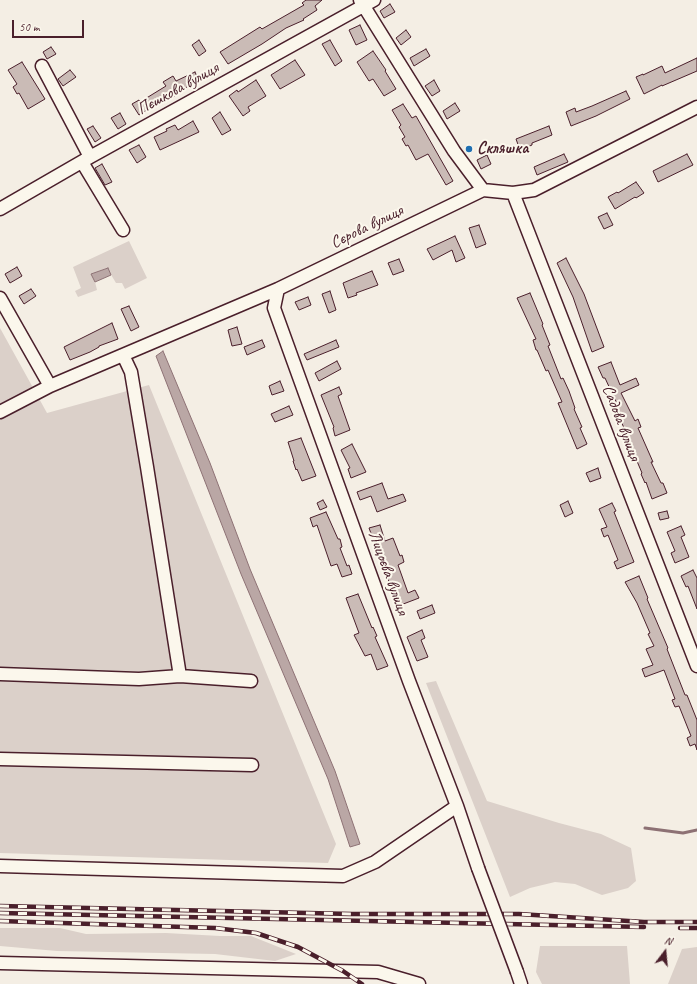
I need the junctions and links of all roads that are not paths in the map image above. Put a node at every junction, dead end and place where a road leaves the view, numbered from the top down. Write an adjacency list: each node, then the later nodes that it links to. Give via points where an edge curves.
1 (374, 0): 2 (street, Пєшкова вулиця)
2 (361, 3): 5 (street, Пєшкова вулиця); 6 (street, via 454,151)
3 (42, 66): 5 (street)
4 (697, 107): 7 (street, via 534,190)
5 (86, 159): 8 (street, Пєшкова вулиця); 9 (street)
6 (483, 190): 7 (street); 10 (street, Сєрова вулиця)
7 (514, 193): 15 (street, Садова вулиця)
8 (0, 209)
9 (123, 230)
10 (278, 289): 12 (street, Сєрова вулиця); 21 (street, Лицоєва вулиця, via 274,308)
11 (0, 298): 13 (street)
12 (123, 355): 13 (street, Сєрова вулиця); 17 (street, via 131,372)
13 (50, 386): 14 (street, Сєрова вулиця)
14 (0, 412)
15 (697, 666)
16 (0, 674): 17 (street, via 139,680)
17 (180, 676): 18 (street)
18 (251, 681)
19 (0, 759): 20 (street)
20 (252, 765)
21 (457, 806): 22 (street, via 375,862 343,876); 25 (street, Лицоєва вулиця, bridge)
22 (0, 866)
23 (0, 963): 24 (street, via 378,972)
24 (419, 984)
25 (522, 984)

